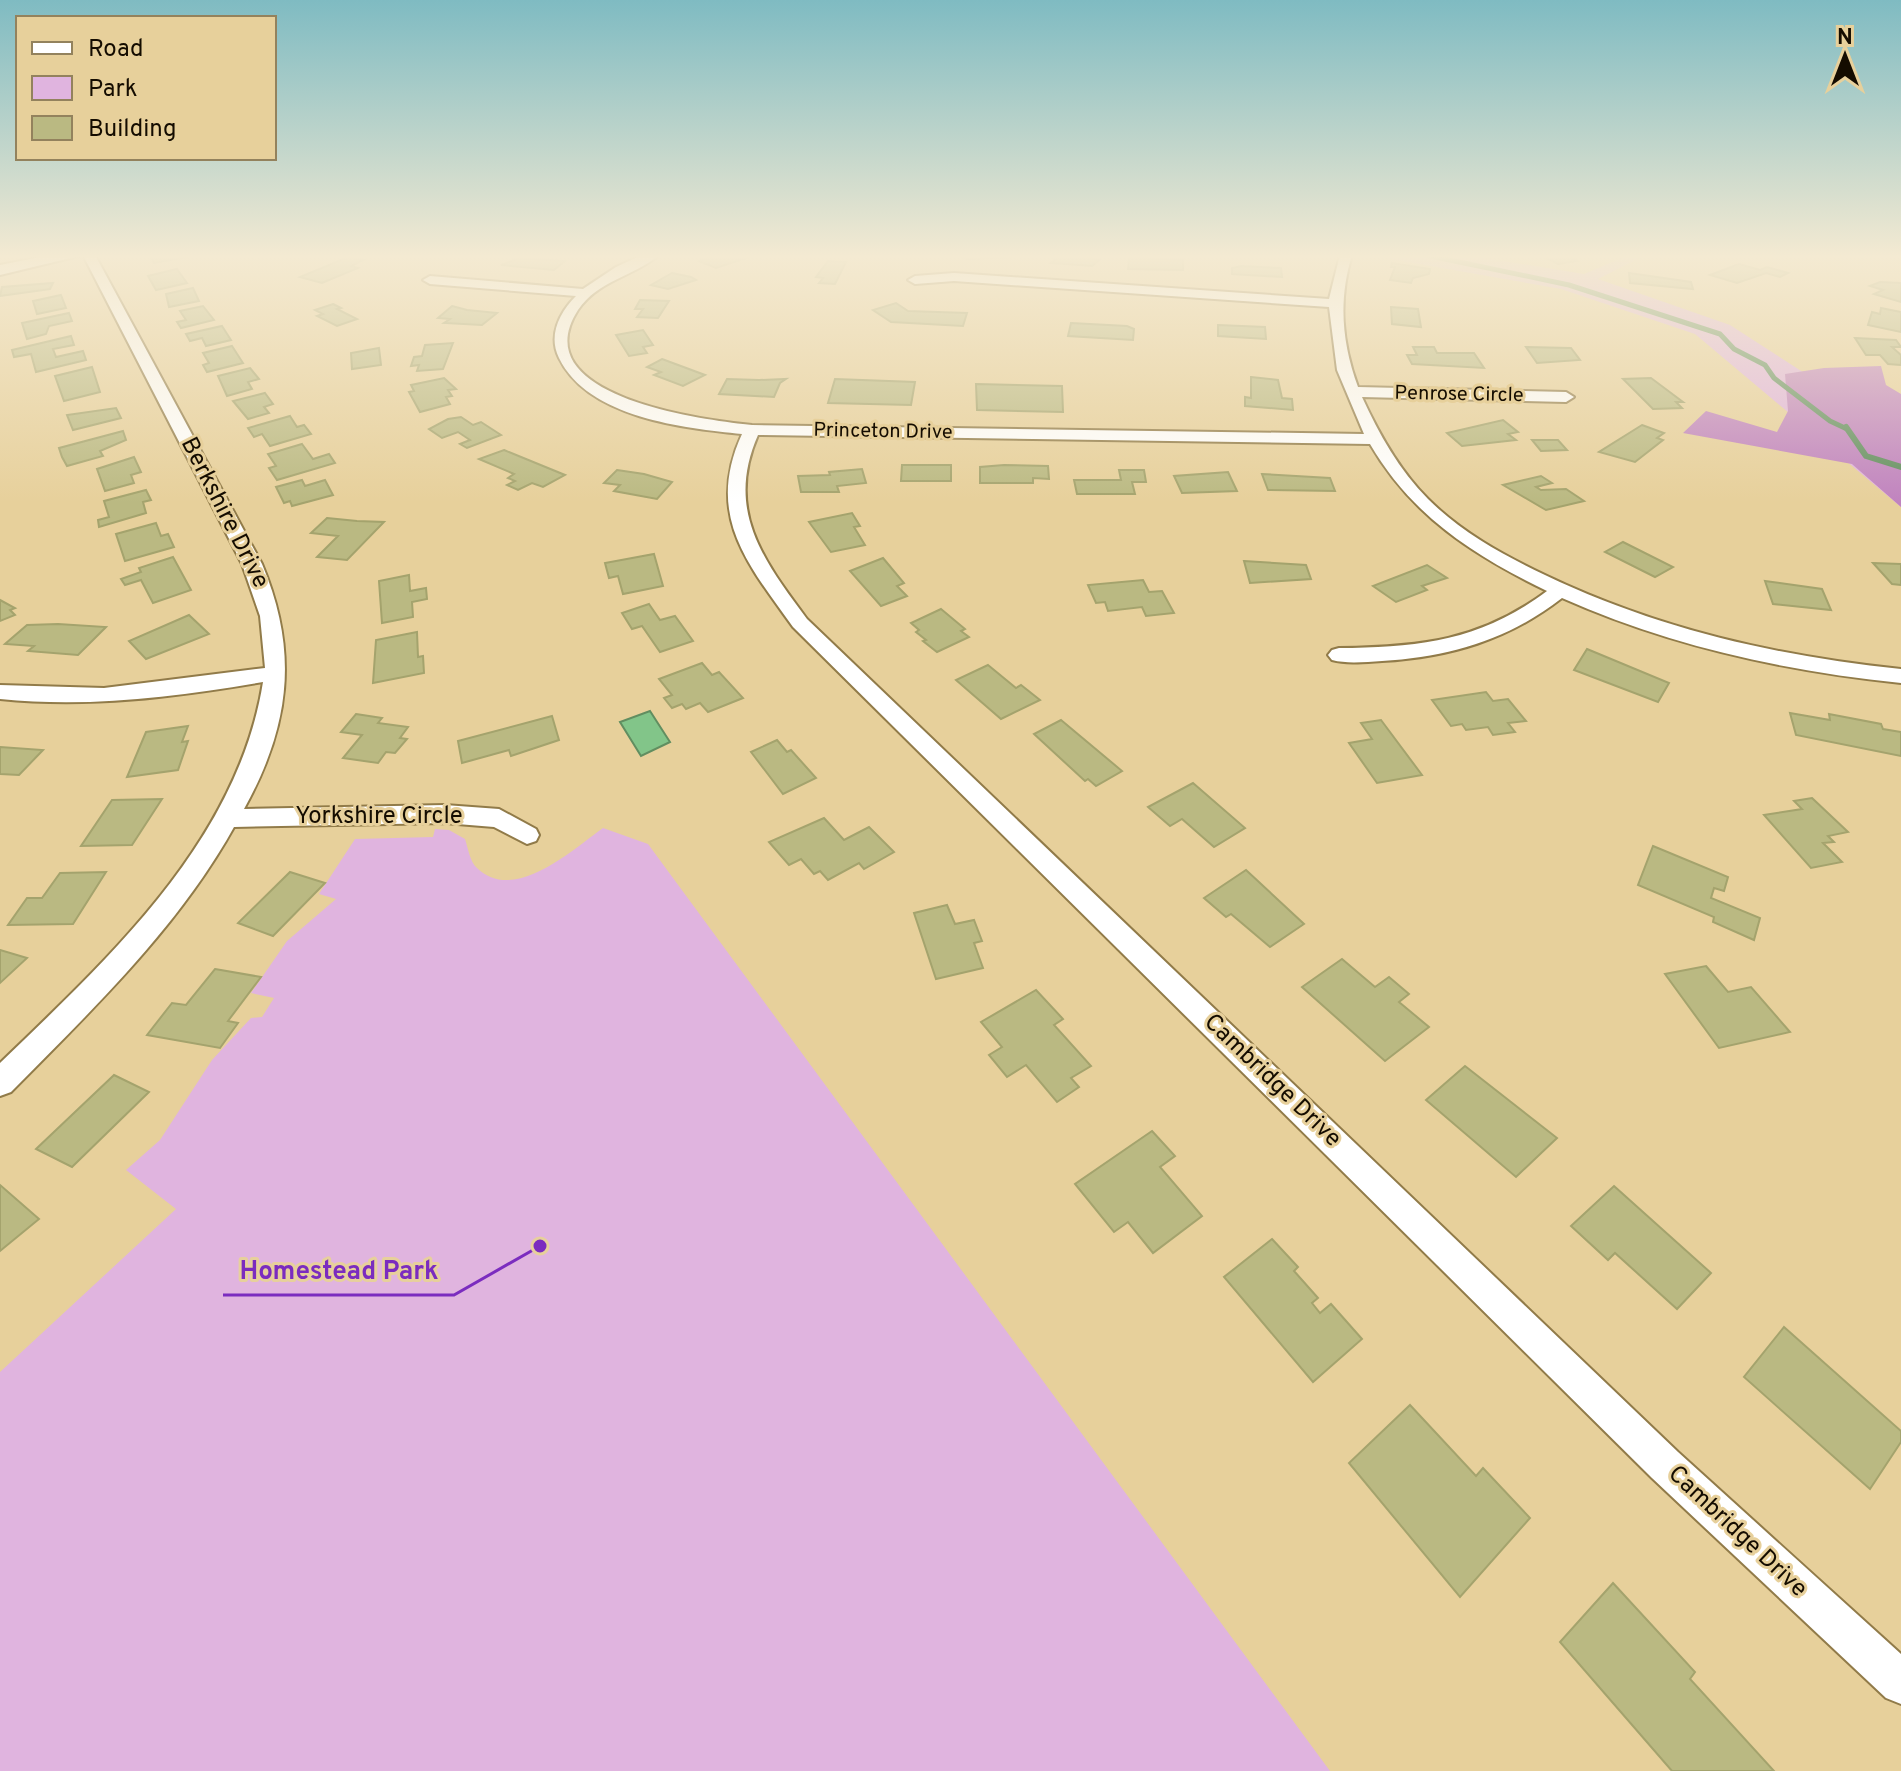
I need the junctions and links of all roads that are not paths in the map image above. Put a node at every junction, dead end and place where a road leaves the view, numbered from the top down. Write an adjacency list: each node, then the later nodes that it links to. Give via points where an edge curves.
1 (133, 338): 10 (street, Berkshire Drive, via 270,605)
2 (561, 338): 6 (street, Princeton Drive, via 577,375 609,398 650,414)
3 (1339, 338): 4 (street)
4 (1352, 392): 5 (street, Penrose Circle); 7 (street)
5 (1566, 397)
6 (752, 430): 7 (street, Princeton Drive); 16 (street, Cambridge Drive, via 736,469 739,520 749,552 800,623 1665,1465)
7 (1374, 439): 8 (street, via 1423,503 1485,552)
8 (1560, 590): 9 (street, via 1530,616 1491,636 1394,655); 11 (street, via 1711,644 1809,665)
9 (1339, 655)
10 (276, 673): 12 (street, via 122,696); 13 (street, Berkshire Drive, via 256,758)
11 (1901, 676)
12 (0, 692)
13 (226, 818): 14 (street, Yorkshire Circle, via 445,814 499,818); 15 (street, Berkshire Drive, via 154,922 91,994)
14 (527, 835)
15 (0, 1083)
16 (1901, 1683)

